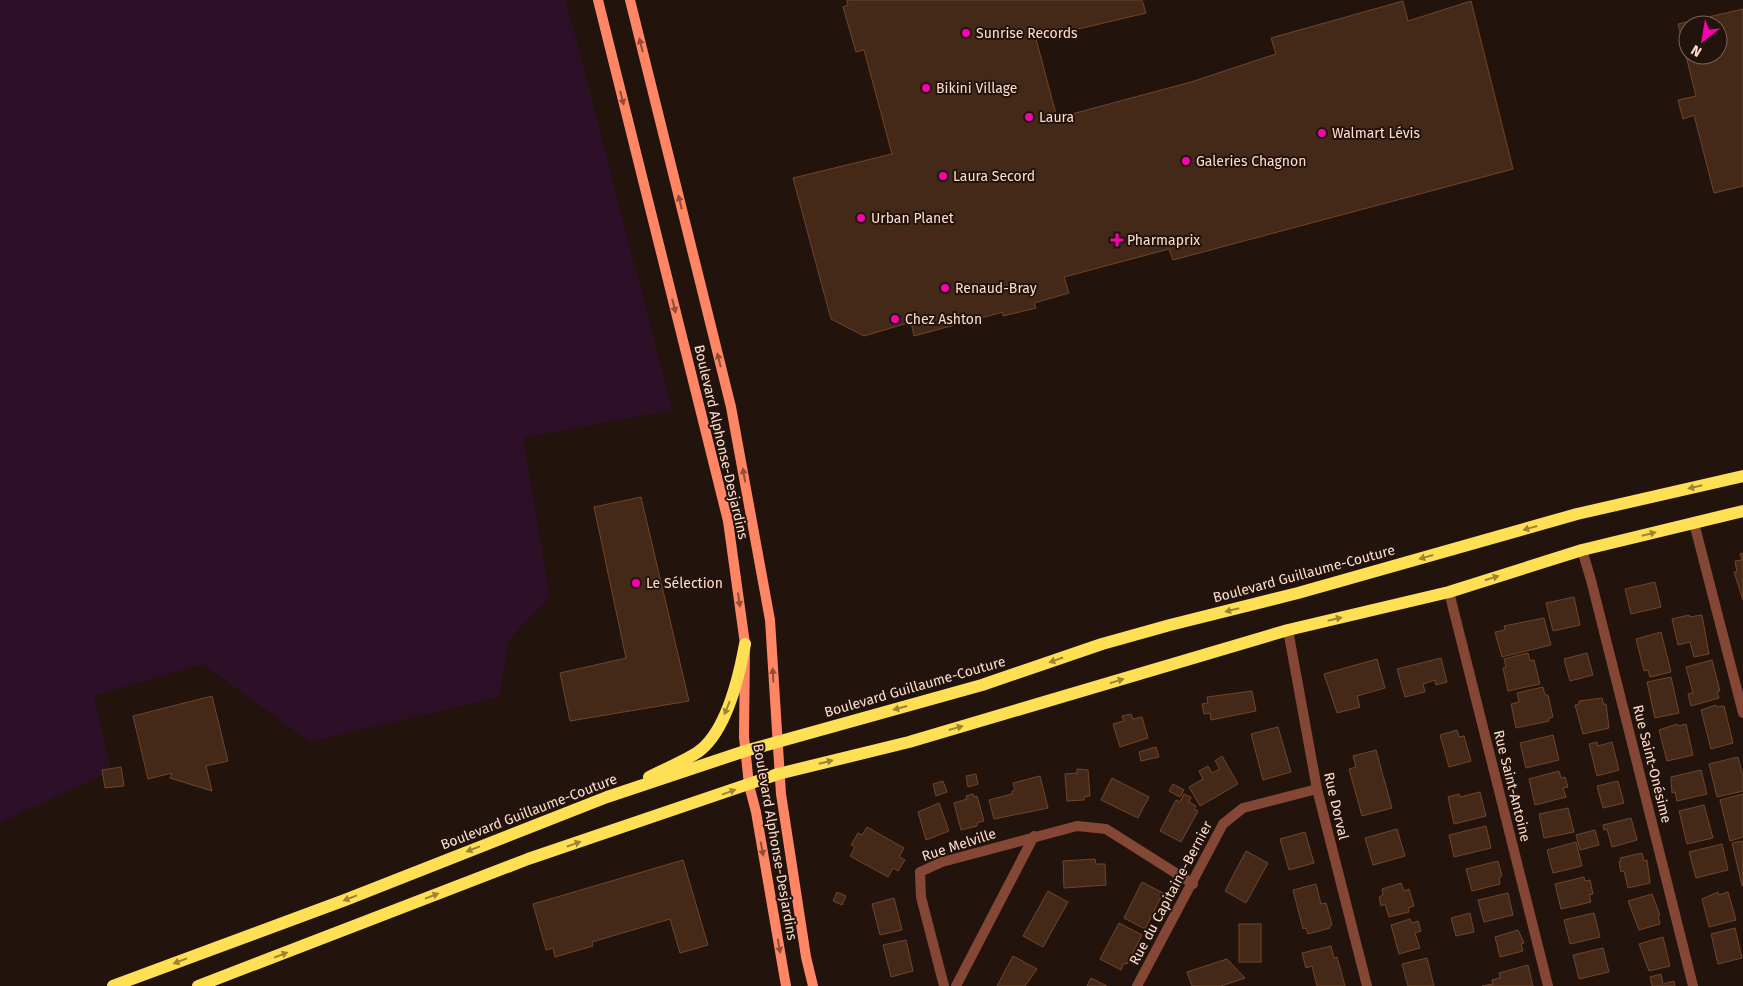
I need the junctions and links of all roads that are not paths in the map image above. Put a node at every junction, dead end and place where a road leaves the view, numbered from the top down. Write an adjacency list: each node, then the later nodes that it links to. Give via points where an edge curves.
1 (598, 0): 9 (main road, Boulevard Alphonse-Desjardins, one-way to 9, via 728,521)
2 (630, 0): 11 (main road, Boulevard Alphonse-Desjardins, one-way to 2, via 770,620 731,407)
3 (1743, 476): 11 (main road, Boulevard Guillaume-Couture, one-way to 11, via 1577,514 1298,593 1170,625 1102,644 982,685)
4 (1743, 510): 5 (main road)
5 (1694, 523): 6 (main road, one-way to 5); 10 (street)
6 (1582, 550): 7 (main road, one-way to 6); 28 (street, Rue Saint-Onésime)
7 (1449, 592): 8 (main road, one-way to 7); 27 (street, Rue Saint-Antoine)
8 (1288, 630): 13 (main road, one-way to 8, via 918,739); 15 (street, Rue Dorval)
9 (745, 644): 12 (main road, Boulevard Alphonse-Desjardins); 16 (main road, one-way to 16, via 729,704 709,742 698,752)
10 (1743, 713)
11 (776, 742): 12 (main road, Boulevard Guillaume-Couture); 13 (main road, Boulevard Alphonse-Desjardins)
12 (745, 751): 14 (main road, Boulevard Alphonse-Desjardins); 16 (main road, Boulevard Guillaume-Couture)
13 (778, 774): 14 (main road); 22 (main road, Boulevard Alphonse-Desjardins)
14 (749, 785): 20 (main road, one-way to 14, via 528,860); 21 (main road, Boulevard Alphonse-Desjardins, one-way to 21)
15 (1317, 789): 18 (street, Rue du Capitaine-Bernier, via 1243,808 1223,824); 26 (street, Rue Dorval)
16 (607, 797): 19 (main road, Boulevard Guillaume-Couture, one-way to 19)
17 (1034, 836): 18 (street, Rue Melville, via 1077,826 1106,829); 23 (street, Rue Melville, via 942,862 920,872 921,897); 24 (street)
18 (1193, 884): 25 (street, Rue du Capitaine-Bernier)
19 (114, 986)
20 (198, 986)
21 (786, 986)
22 (813, 986)
23 (944, 986)
24 (956, 986)
25 (1136, 986)
26 (1367, 986)
27 (1548, 986)
28 (1693, 986)

